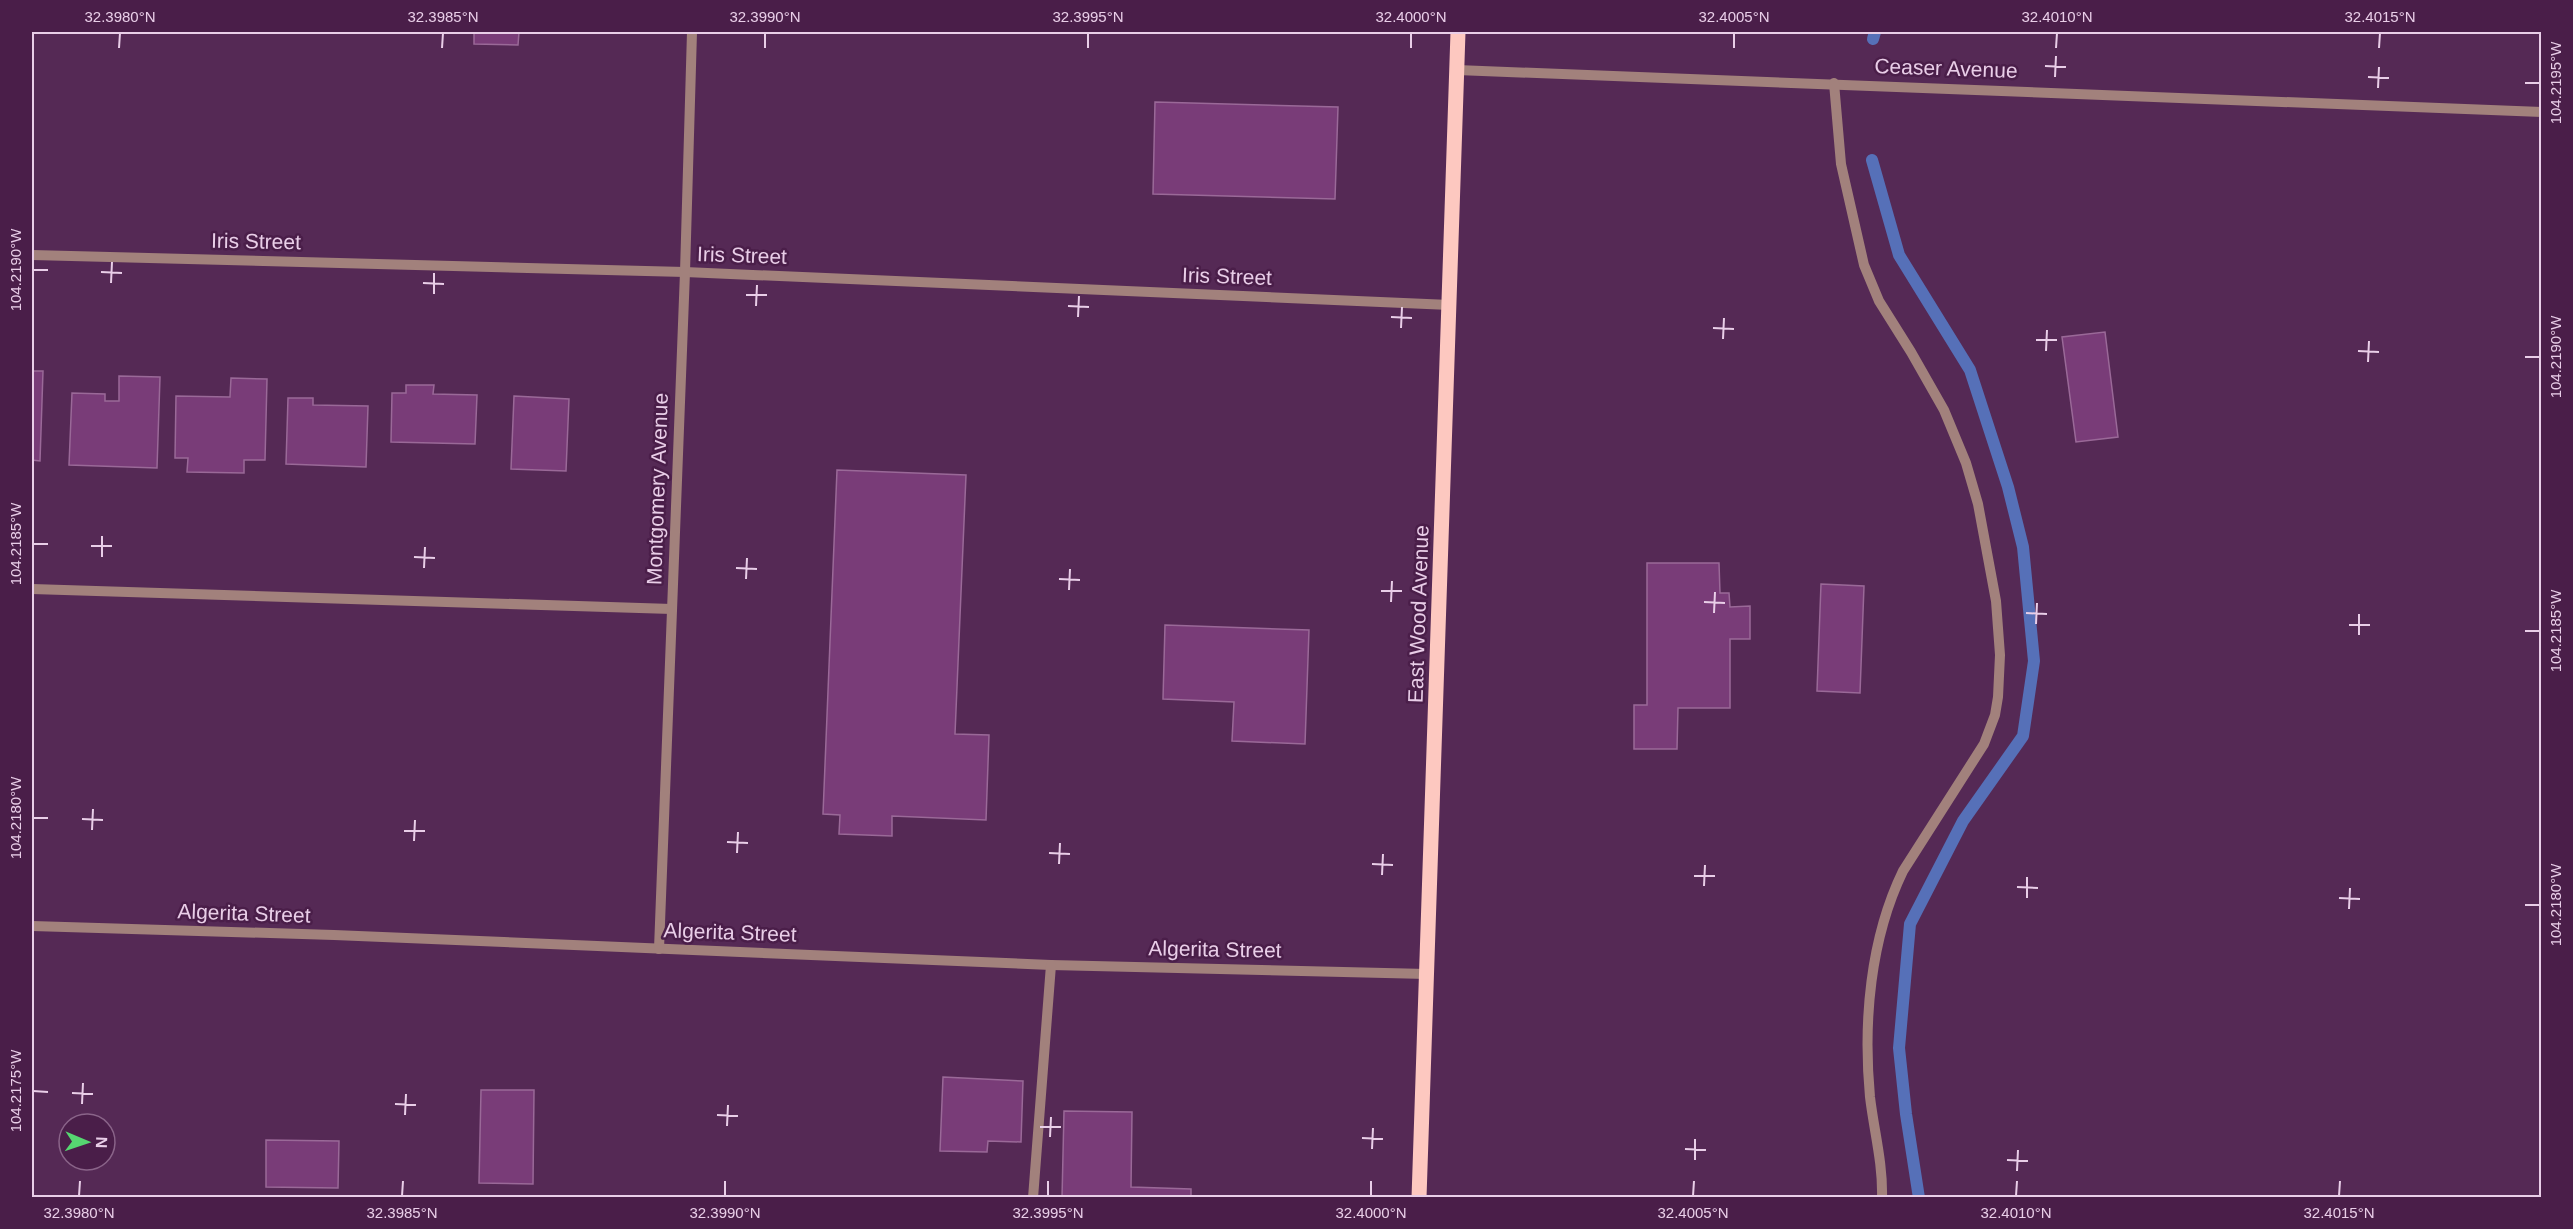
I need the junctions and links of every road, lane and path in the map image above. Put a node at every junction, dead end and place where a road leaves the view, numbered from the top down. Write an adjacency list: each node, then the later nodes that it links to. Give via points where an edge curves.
1 (692, 32): 7 (street, Montgomery Avenue)
2 (1458, 32): 3 (main road, East Wood Avenue)
3 (1457, 70): 4 (street, Ceaser Avenue); 8 (main road, East Wood Avenue)
4 (1834, 83): 5 (street, Ceaser Avenue); 17 (street, via 1840,164 1864,265 1879,301 1944,410 1966,463 1978,504 1996,601 2000,655 1998,697 1984,744 1895,886 1876,951 1868,1025 1870,1096 1883,1176)
5 (2541, 112)
6 (32, 255): 7 (street, Iris Street)
7 (686, 272): 8 (street, Iris Street); 10 (street, Montgomery Avenue)
8 (1450, 305): 14 (main road, East Wood Avenue)
9 (32, 588): 10 (street)
10 (672, 609): 12 (street, Montgomery Avenue)
11 (32, 926): 12 (street, Algerita Street)
12 (659, 949): 13 (street, Algerita Street)
13 (1051, 965): 14 (street, Algerita Street); 15 (street)
14 (1427, 974): 16 (main road, East Wood Avenue)
15 (1033, 1197)
16 (1419, 1197)
17 (1881, 1197)

